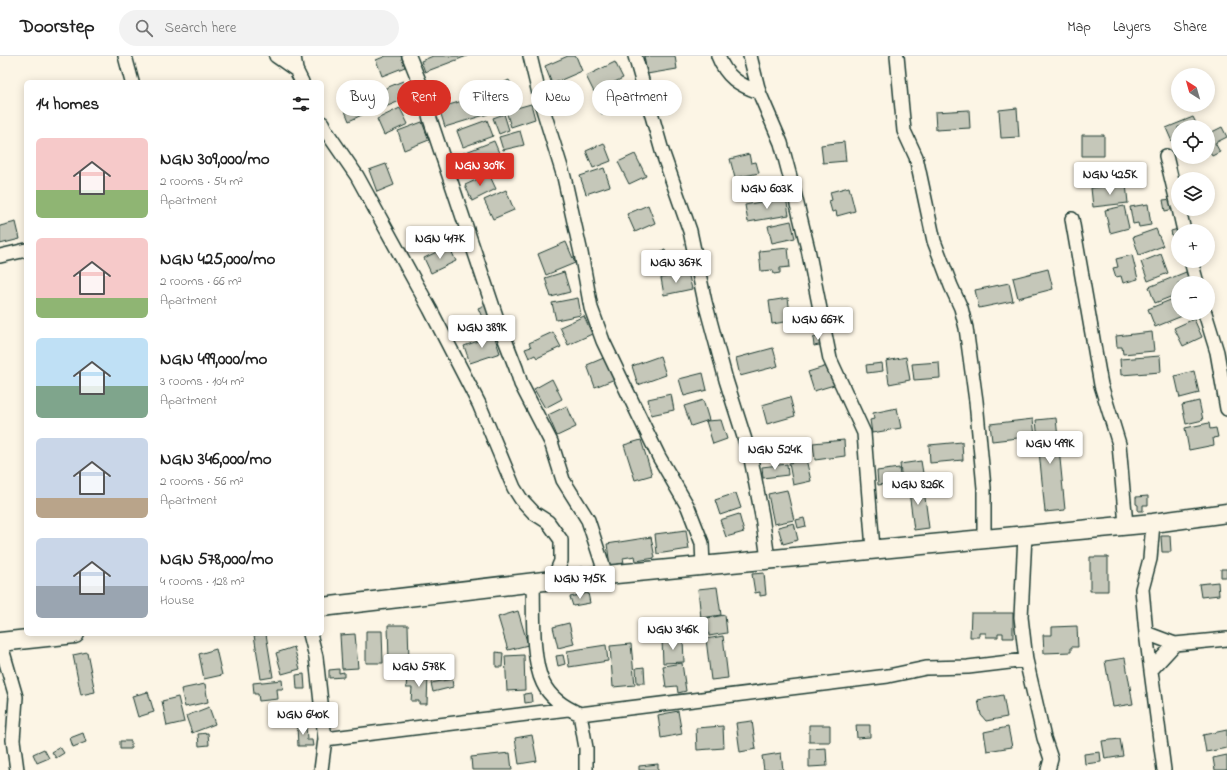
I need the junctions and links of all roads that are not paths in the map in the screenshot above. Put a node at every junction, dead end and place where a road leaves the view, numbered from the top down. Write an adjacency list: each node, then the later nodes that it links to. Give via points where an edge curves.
1 (125, 56): 11 (street)
2 (276, 56): 10 (street)
3 (294, 56): 10 (street)
4 (409, 56): 30 (street, via 521,384 551,442 563,480 588,520)
5 (530, 56): 29 (street, via 564,177 590,308 624,386 659,457 688,507 702,543)
6 (635, 56): 28 (street, via 662,152 690,231 705,302 751,459)
7 (718, 56): 13 (street, via 723,69 733,80)
8 (750, 56): 13 (street)
9 (897, 56): 26 (street, via 904,131 916,157 934,241 961,308 966,328 983,480)
10 (296, 70): 12 (street)
11 (131, 80)
12 (301, 80)
13 (759, 92): 27 (street, via 781,143 793,188 830,359 864,433)
14 (324, 130): 31 (street, via 357,176 430,309 479,404 514,488 534,513 548,522 560,540 560,561)
15 (1166, 156): 16 (street)
16 (1171, 177)
17 (1072, 219): 24 (street, via 1101,385 1119,444)
18 (24, 250): 19 (street)
19 (0, 256)
20 (1207, 320): 21 (street, via 1217,352)
21 (1227, 409)
22 (1227, 513): 23 (street)
23 (1153, 523): 24 (street); 34 (street, via 1150,559 1142,589)
24 (1126, 525): 25 (street)
25 (1026, 535): 26 (street); 40 (street, via 1021,617)
26 (984, 539): 27 (street)
27 (873, 549): 28 (street)
28 (768, 559): 29 (street)
29 (703, 565): 30 (street)
30 (606, 575): 31 (street)
31 (553, 580): 32 (street)
32 (533, 582): 33 (street); 42 (street, via 536,660 543,684)
33 (324, 607)
34 (1146, 633): 39 (street); 41 (street)
35 (56, 636): 38 (street)
36 (311, 636): 44 (street, via 316,657)
37 (1227, 639): 39 (street)
38 (0, 642): 45 (street, via 16,697 13,740)
39 (1175, 644): 41 (street)
40 (1026, 660): 43 (street, via 968,667 926,668 888,676); 48 (street, via 1051,759)
41 (1151, 670): 49 (street)
42 (568, 708): 43 (street); 44 (street)
43 (580, 714): 47 (street, via 586,748)
44 (326, 739): 46 (street)
45 (17, 770)
46 (321, 770)
47 (586, 770)
48 (1048, 770)
49 (1162, 770)

